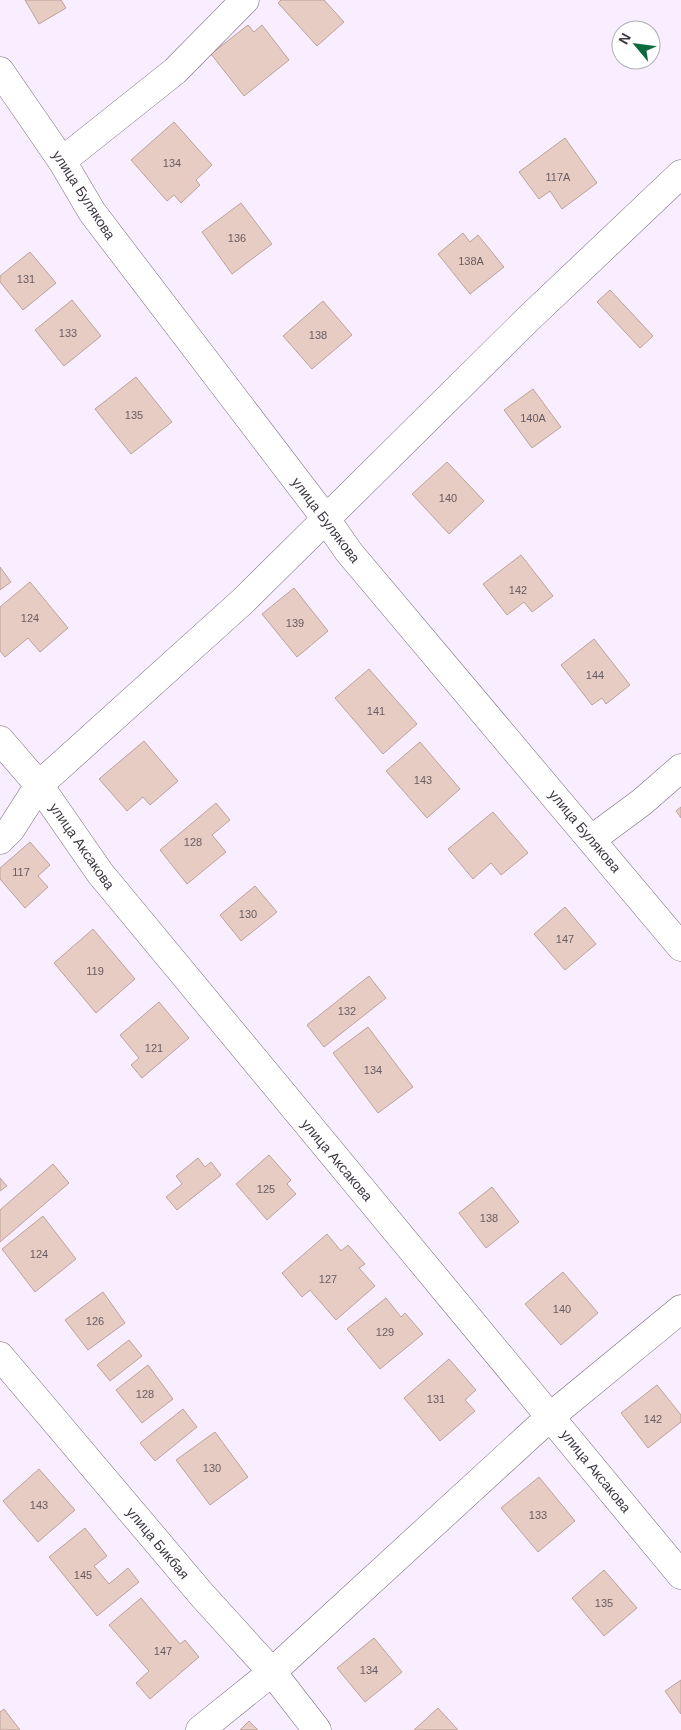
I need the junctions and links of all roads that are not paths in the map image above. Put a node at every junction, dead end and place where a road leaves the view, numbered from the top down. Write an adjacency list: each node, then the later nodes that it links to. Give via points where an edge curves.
1 (245, 0): 3 (street, via 175,71)
2 (0, 71): 3 (street, улица Булякова)
3 (62, 161): 5 (street, улица Булякова, via 92,212)
4 (681, 174): 5 (street, via 528,319)
5 (326, 519): 8 (street, via 243,601); 9 (street, улица Булякова, via 348,550)
6 (0, 740): 8 (street, улица Аксакова)
7 (681, 768): 9 (street)
8 (39, 785): 10 (street, via 11,829); 14 (street, улица Аксакова, via 100,874)
9 (592, 839): 11 (street, улица Булякова)
10 (0, 840)
11 (681, 947)
12 (681, 1309): 14 (street)
13 (0, 1356): 16 (street, улица Бикбая, via 202,1595)
14 (551, 1416): 15 (street, улица Аксакова); 16 (street)
15 (681, 1574)
16 (272, 1672): 17 (street); 18 (street, улица Бикбая)
17 (200, 1730)
18 (317, 1730)

